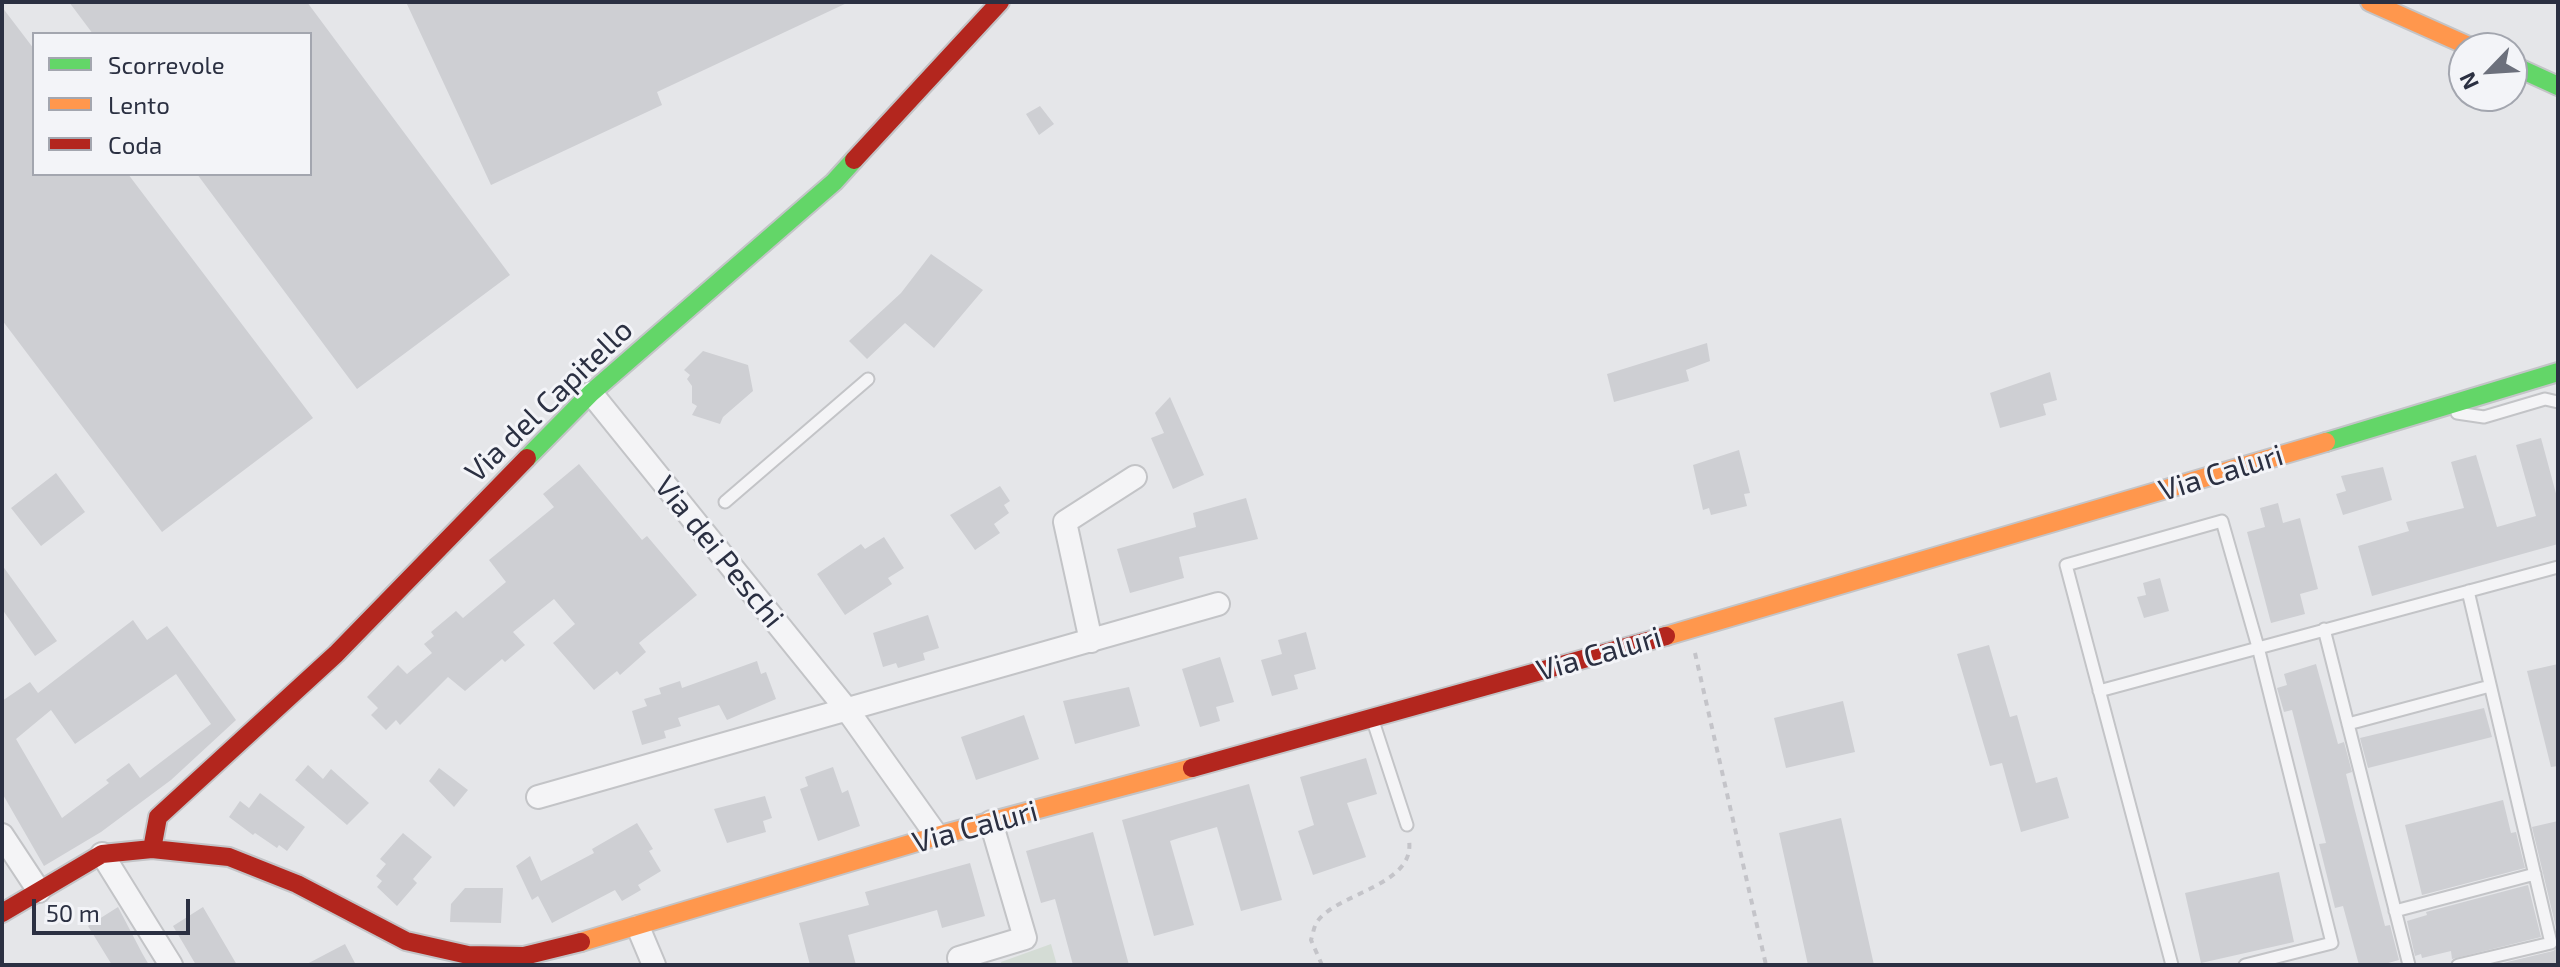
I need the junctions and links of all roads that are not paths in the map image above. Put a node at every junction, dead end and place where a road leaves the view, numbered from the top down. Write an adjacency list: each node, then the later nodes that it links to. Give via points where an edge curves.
1 (1000, 2): 8 (street, Via del Capitello, via 834,182)
2 (2370, 2): 3 (street)
3 (2448, 37)
4 (2528, 72): 5 (street)
5 (2558, 86)
6 (2558, 372): 10 (street, Via Caluri)
7 (868, 379): 12 (lane)
8 (591, 393): 21 (street, Via dei Peschi); 29 (street, Via del Capitello, via 336,654 158,817)
9 (2558, 402): 10 (lane, via 2545,399 2484,417)
10 (2433, 409): 22 (street, Via Caluri)
11 (1135, 477): 17 (street, via 1065,522)
12 (725, 502)
13 (2558, 567): 14 (lane)
14 (2468, 591): 16 (lane); 19 (lane)
15 (1218, 604): 17 (street)
16 (2324, 629): 18 (lane); 23 (lane)
17 (1091, 641): 21 (street)
18 (2258, 647): 20 (lane); 20 (lane, via 2222,521 2066,565); 41 (lane, via 2332,943)
19 (2490, 686): 23 (lane); 31 (lane)
20 (2099, 691): 40 (lane)
21 (848, 711): 24 (street); 28 (street, Via dei Peschi)
22 (1373, 720): 25 (street, Via Caluri); 26 (lane)
23 (2348, 724): 33 (lane)
24 (538, 797)
25 (991, 822): 28 (street, Via Caluri); 36 (street, via 1025,938)
26 (1407, 825)
27 (2, 835): 32 (street)
28 (937, 836): 35 (street, Via Caluri)
29 (152, 849): 30 (street, Via Caluri); 37 (street, Via Caluri, via 229,857 297,884 406,941)
30 (102, 854): 32 (street, Via Caluri); 38 (street)
31 (2535, 874): 33 (lane); 43 (lane, via 2551,943)
32 (39, 891): 34 (street, Via Caluri)
33 (2395, 911): 42 (lane)
34 (2, 913)
35 (638, 927): 37 (street, Via Caluri); 39 (street)
36 (959, 958)
37 (515, 960)
38 (171, 965)
39 (654, 965)
40 (2172, 965)
41 (2245, 965)
42 (2409, 965)
43 (2458, 965)

